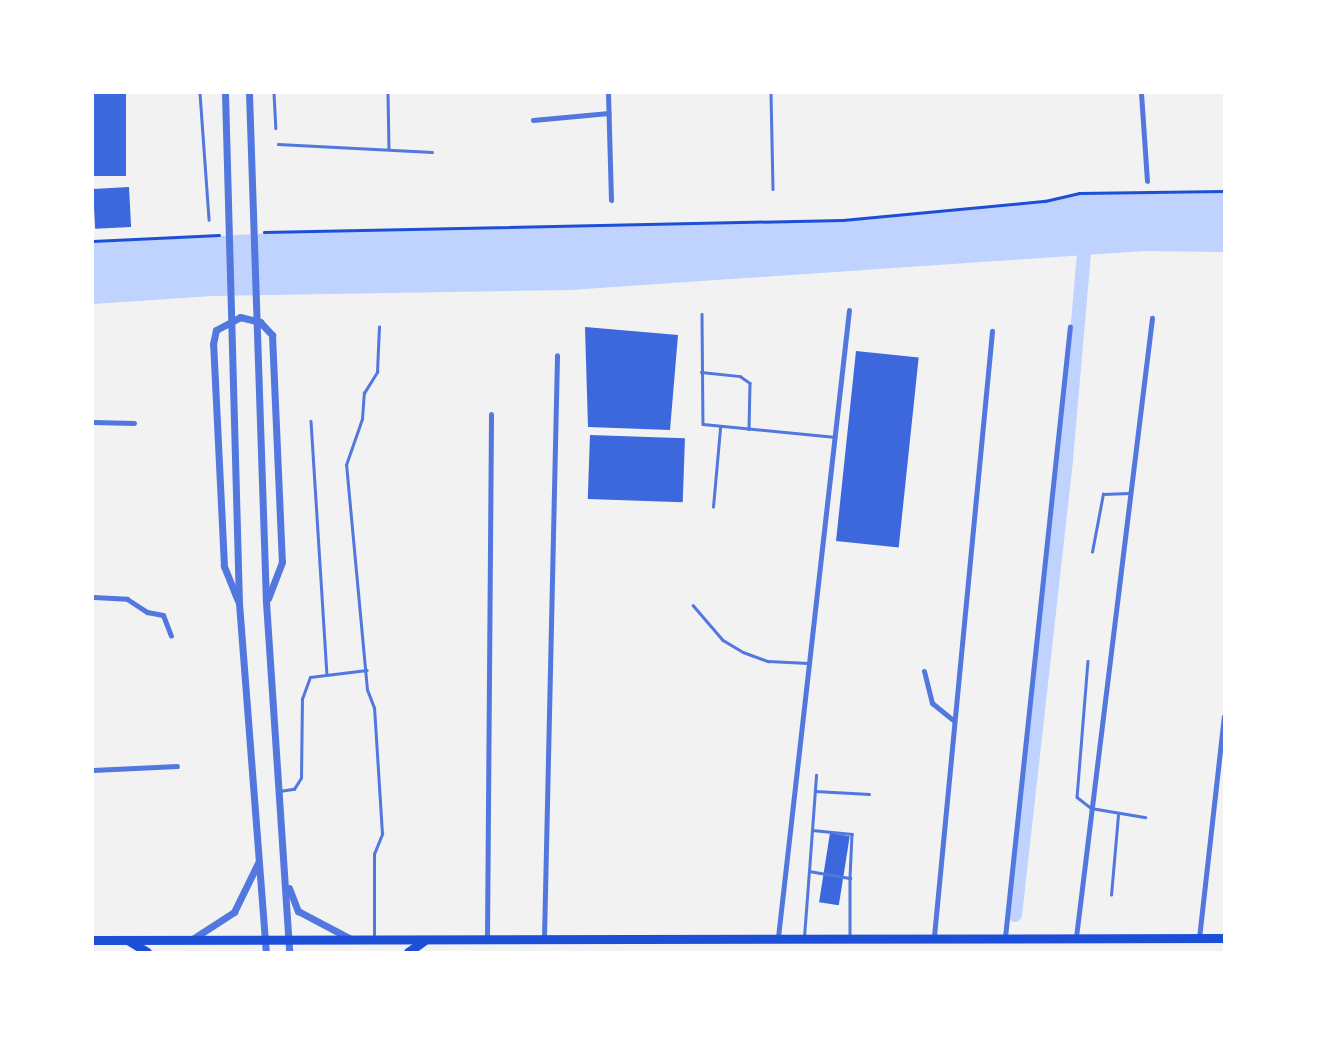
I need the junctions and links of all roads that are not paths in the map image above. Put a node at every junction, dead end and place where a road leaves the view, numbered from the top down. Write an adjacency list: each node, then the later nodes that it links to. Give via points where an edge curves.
1 (200, 93): 18 (lane)
2 (225, 93): 39 (street)
3 (249, 93): 38 (street)
4 (274, 93): 11 (lane)
5 (388, 93): 13 (lane)
6 (608, 93): 9 (street)
7 (771, 93): 16 (lane)
8 (1140, 93): 15 (street)
9 (609, 113): 10 (street); 17 (street)
10 (533, 120)
11 (276, 128)
12 (278, 144): 13 (lane)
13 (389, 150): 14 (lane)
14 (432, 152)
15 (1147, 181)
16 (773, 189)
17 (611, 200)
18 (209, 220)
19 (849, 310): 33 (street)
20 (702, 314): 26 (lane)
21 (1152, 318): 34 (street)
22 (1070, 326): 68 (street)
23 (379, 327): 44 (lane, via 377,372 364,393 362,419 346,465)
24 (992, 331): 48 (street)
25 (557, 355): 71 (street)
26 (701, 372): 31 (lane, via 700,419); 32 (lane, via 740,376 750,383)
27 (491, 414): 70 (street)
28 (311, 421): 46 (lane)
29 (93, 422): 30 (street)
30 (134, 423)
31 (720, 428): 32 (lane); 35 (lane)
32 (749, 430): 33 (lane)
33 (835, 436): 43 (street)
34 (1129, 493): 36 (lane, via 1104,494); 55 (street)
35 (713, 507)
36 (1092, 552)
37 (93, 597): 41 (street, via 127,599 147,612 163,615)
38 (266, 601): 39 (street, via 282,562 272,335 260,322 240,317 216,330 213,344 223,566); 52 (street)
39 (239, 603): 59 (street)
40 (693, 605): 43 (lane, via 723,640 743,652 768,660)
41 (170, 636)
42 (1088, 661): 55 (lane, via 1077,790 1080,802)
43 (810, 663): 65 (street)
44 (367, 670): 46 (lane); 80 (lane, via 374,708 382,834 374,854)
45 (924, 671): 48 (street, via 932,703)
46 (327, 672): 52 (lane, via 310,677 302,699 299,785)
47 (1224, 716): 72 (street)
48 (954, 721): 64 (street)
49 (177, 766): 50 (street)
50 (93, 770)
51 (816, 775): 53 (lane)
52 (279, 791): 61 (street)
53 (815, 791): 54 (lane); 58 (lane)
54 (869, 794)
55 (1091, 808): 56 (lane); 69 (street)
56 (1119, 813): 57 (lane); 63 (lane)
57 (1145, 817)
58 (812, 830): 60 (lane); 62 (lane, via 852,834)
59 (259, 861): 74 (street); 78 (street, via 234,912 213,930)
60 (809, 872): 62 (lane); 66 (lane)
61 (286, 877): 75 (street, via 298,912); 79 (street)
62 (850, 878): 67 (lane)
63 (1111, 895)
64 (934, 936): 67 (main road); 68 (main road)
65 (778, 937): 66 (main road); 71 (main road)
66 (804, 937): 67 (main road)
67 (849, 937)
68 (1005, 937): 69 (main road)
69 (1076, 937): 72 (main road)
70 (487, 938): 71 (main road); 76 (main road)
71 (544, 938)
72 (1199, 938): 73 (main road)
73 (1224, 938)
74 (266, 939): 78 (main road); 79 (main road); 83 (street)
75 (351, 939): 79 (main road); 80 (main road)
76 (428, 939): 80 (main road); 85 (main road)
77 (93, 940): 81 (main road)
78 (191, 940): 81 (main road)
79 (289, 940): 84 (street)
80 (374, 940)
81 (127, 941): 82 (main road)
82 (147, 952)
83 (266, 952)
84 (289, 952)
85 (408, 952)

